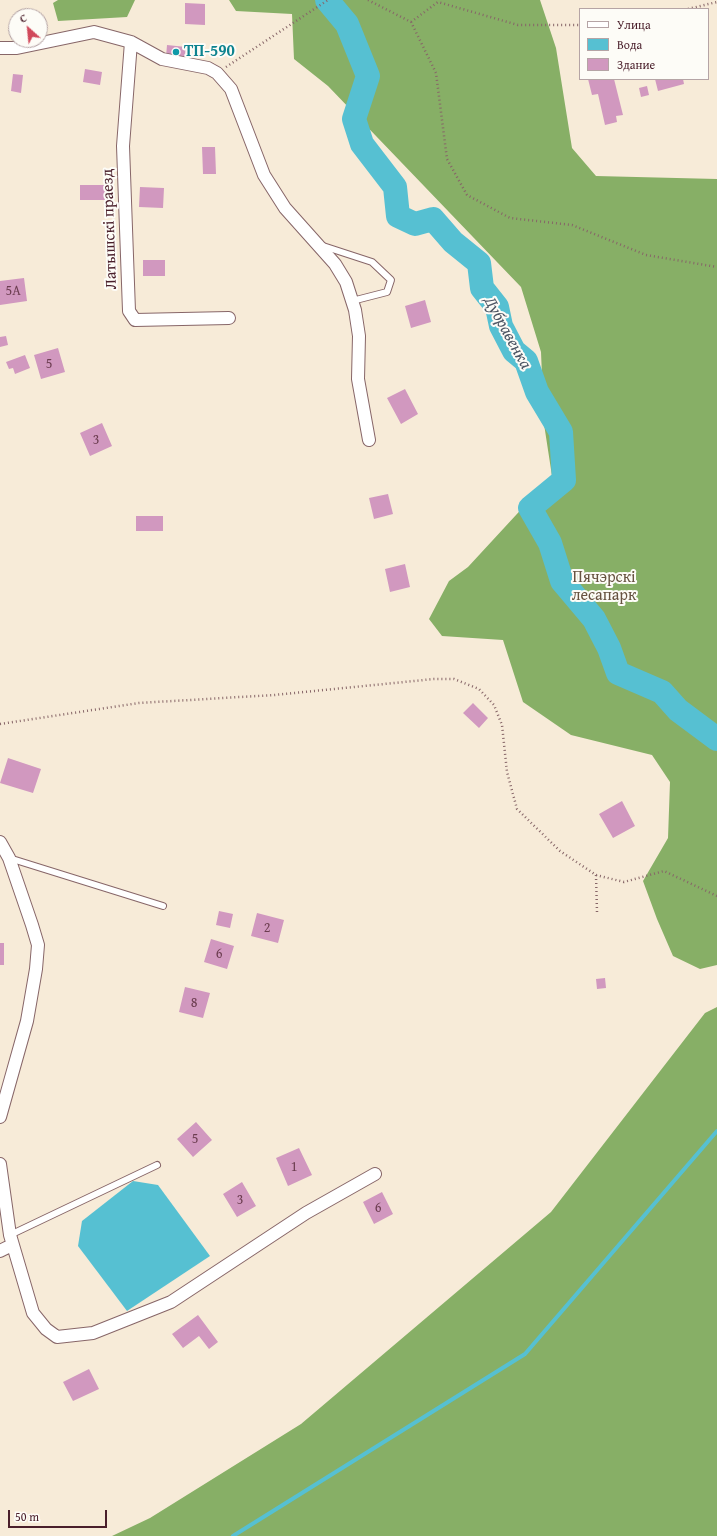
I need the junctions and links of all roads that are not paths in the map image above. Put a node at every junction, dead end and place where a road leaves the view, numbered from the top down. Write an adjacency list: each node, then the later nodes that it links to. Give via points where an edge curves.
1 (131, 42): 2 (street, via 94,32 17,48); 3 (street, via 162,59 208,68 217,73 231,89 264,175 285,208); 5 (street, Латышскі праезд, via 122,146 129,311 135,320)
2 (0, 48)
3 (317, 245): 4 (street, via 346,282); 4 (lane, via 372,262 391,280 387,292)
4 (352, 301): 6 (street, via 359,336 358,379)
5 (228, 318)
6 (369, 440)
7 (0, 842): 8 (street)
8 (9, 858): 9 (lane); 10 (street, via 38,945 27,1021)
9 (163, 906)
10 (0, 1117)
11 (0, 1164): 14 (street)
12 (157, 1165): 14 (lane)
13 (375, 1174): 14 (street, via 306,1214 171,1302 94,1333 57,1337 46,1329 33,1313)
14 (11, 1240): 15 (street)
15 (0, 1251)

